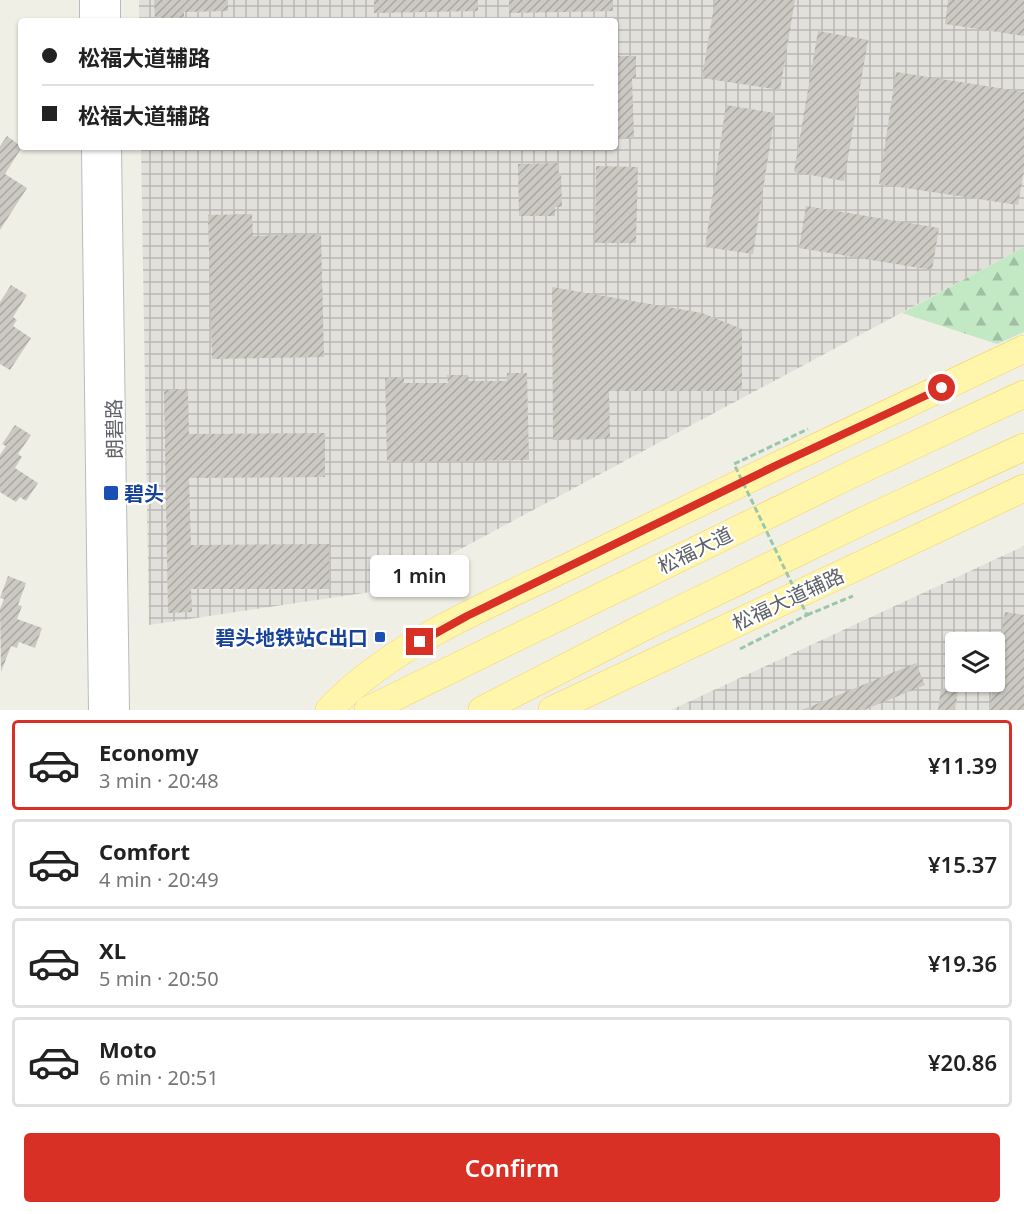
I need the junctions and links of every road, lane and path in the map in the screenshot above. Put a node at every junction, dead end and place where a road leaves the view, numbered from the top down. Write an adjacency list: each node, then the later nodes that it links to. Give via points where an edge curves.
1 (91, 0): 3 (street)
2 (109, 0): 4 (street)
3 (91, 18)
4 (109, 18)
5 (93, 150): 15 (street, 朗碧路)
6 (110, 150): 16 (street, 朗碧路)
7 (1024, 349): 17 (main road, via 467,616 378,667)
8 (1024, 394): 18 (main road, 松福大道)
9 (808, 429): 13 (path, bridge, via 734,464)
10 (1024, 447): 19 (main road, via 648,625)
11 (1024, 488): 20 (main road, 松福大道辅路)
12 (853, 596): 13 (path)
13 (807, 615): 14 (path, bridge)
14 (740, 649)
15 (100, 710)
16 (118, 710)
17 (329, 710)
18 (368, 710)
19 (482, 710)
20 (552, 710)

